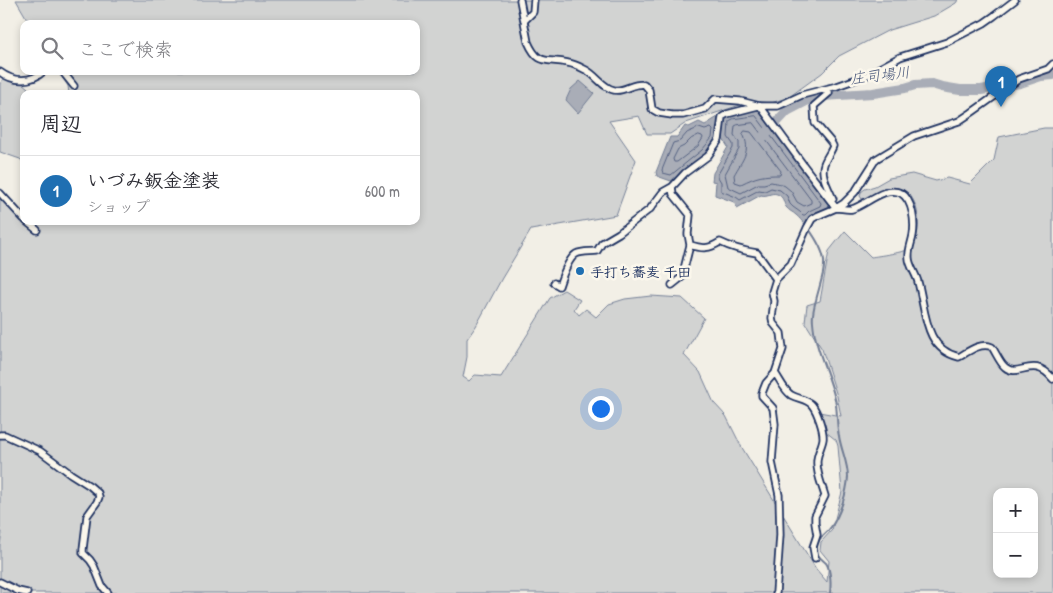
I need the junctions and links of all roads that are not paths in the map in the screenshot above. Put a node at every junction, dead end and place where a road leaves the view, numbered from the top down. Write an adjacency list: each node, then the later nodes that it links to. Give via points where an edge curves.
1 (520, 0): 4 (street)
2 (534, 0): 4 (street, via 533,12)
3 (1015, 0): 10 (street, via 984,23 947,42 900,57 865,76)
4 (524, 21): 11 (street, via 530,48 542,61 579,66 615,91 644,84 652,109 660,113 683,115 705,109 714,99)
5 (1053, 64): 14 (street, via 1048,70 1019,79 959,121 914,136 876,159 855,192)
6 (0, 72): 7 (street, via 26,80)
7 (38, 75)
8 (65, 75): 9 (street)
9 (74, 86)
10 (828, 88): 11 (street, via 778,106); 14 (street, via 829,93 814,106 814,115 815,123 833,146 823,172)
11 (760, 106): 12 (street, via 722,117 719,140 708,156); 14 (street)
12 (672, 186): 18 (street, via 674,194 690,215); 20 (street, via 650,209 602,243 597,251 576,254 566,267 559,286)
13 (0, 193): 15 (street)
14 (836, 208): 19 (street, via 817,216 808,226 791,264); 23 (street, via 852,209 892,192 900,192 908,198 912,207 913,233 908,257 927,325 943,350 959,357 981,345 989,345 1007,369 1041,368)
15 (20, 215)
16 (32, 225): 17 (street)
17 (38, 230)
18 (690, 245): 19 (street, via 711,248 720,242 757,252); 21 (street, via 682,277)
19 (776, 279): 22 (street, via 772,292 772,318 783,343)
20 (554, 283)
21 (672, 285)
22 (775, 373): 25 (street, via 786,390 812,404 823,431 816,460 825,496 815,516); 29 (street, via 766,383 762,396 772,408 775,424 772,462 780,535)
23 (1053, 379)
24 (0, 435): 28 (street, via 40,452 98,493 97,502 87,516 83,553)
25 (815, 558)
26 (0, 582): 27 (street)
27 (27, 593)
28 (108, 593)
29 (776, 593)

